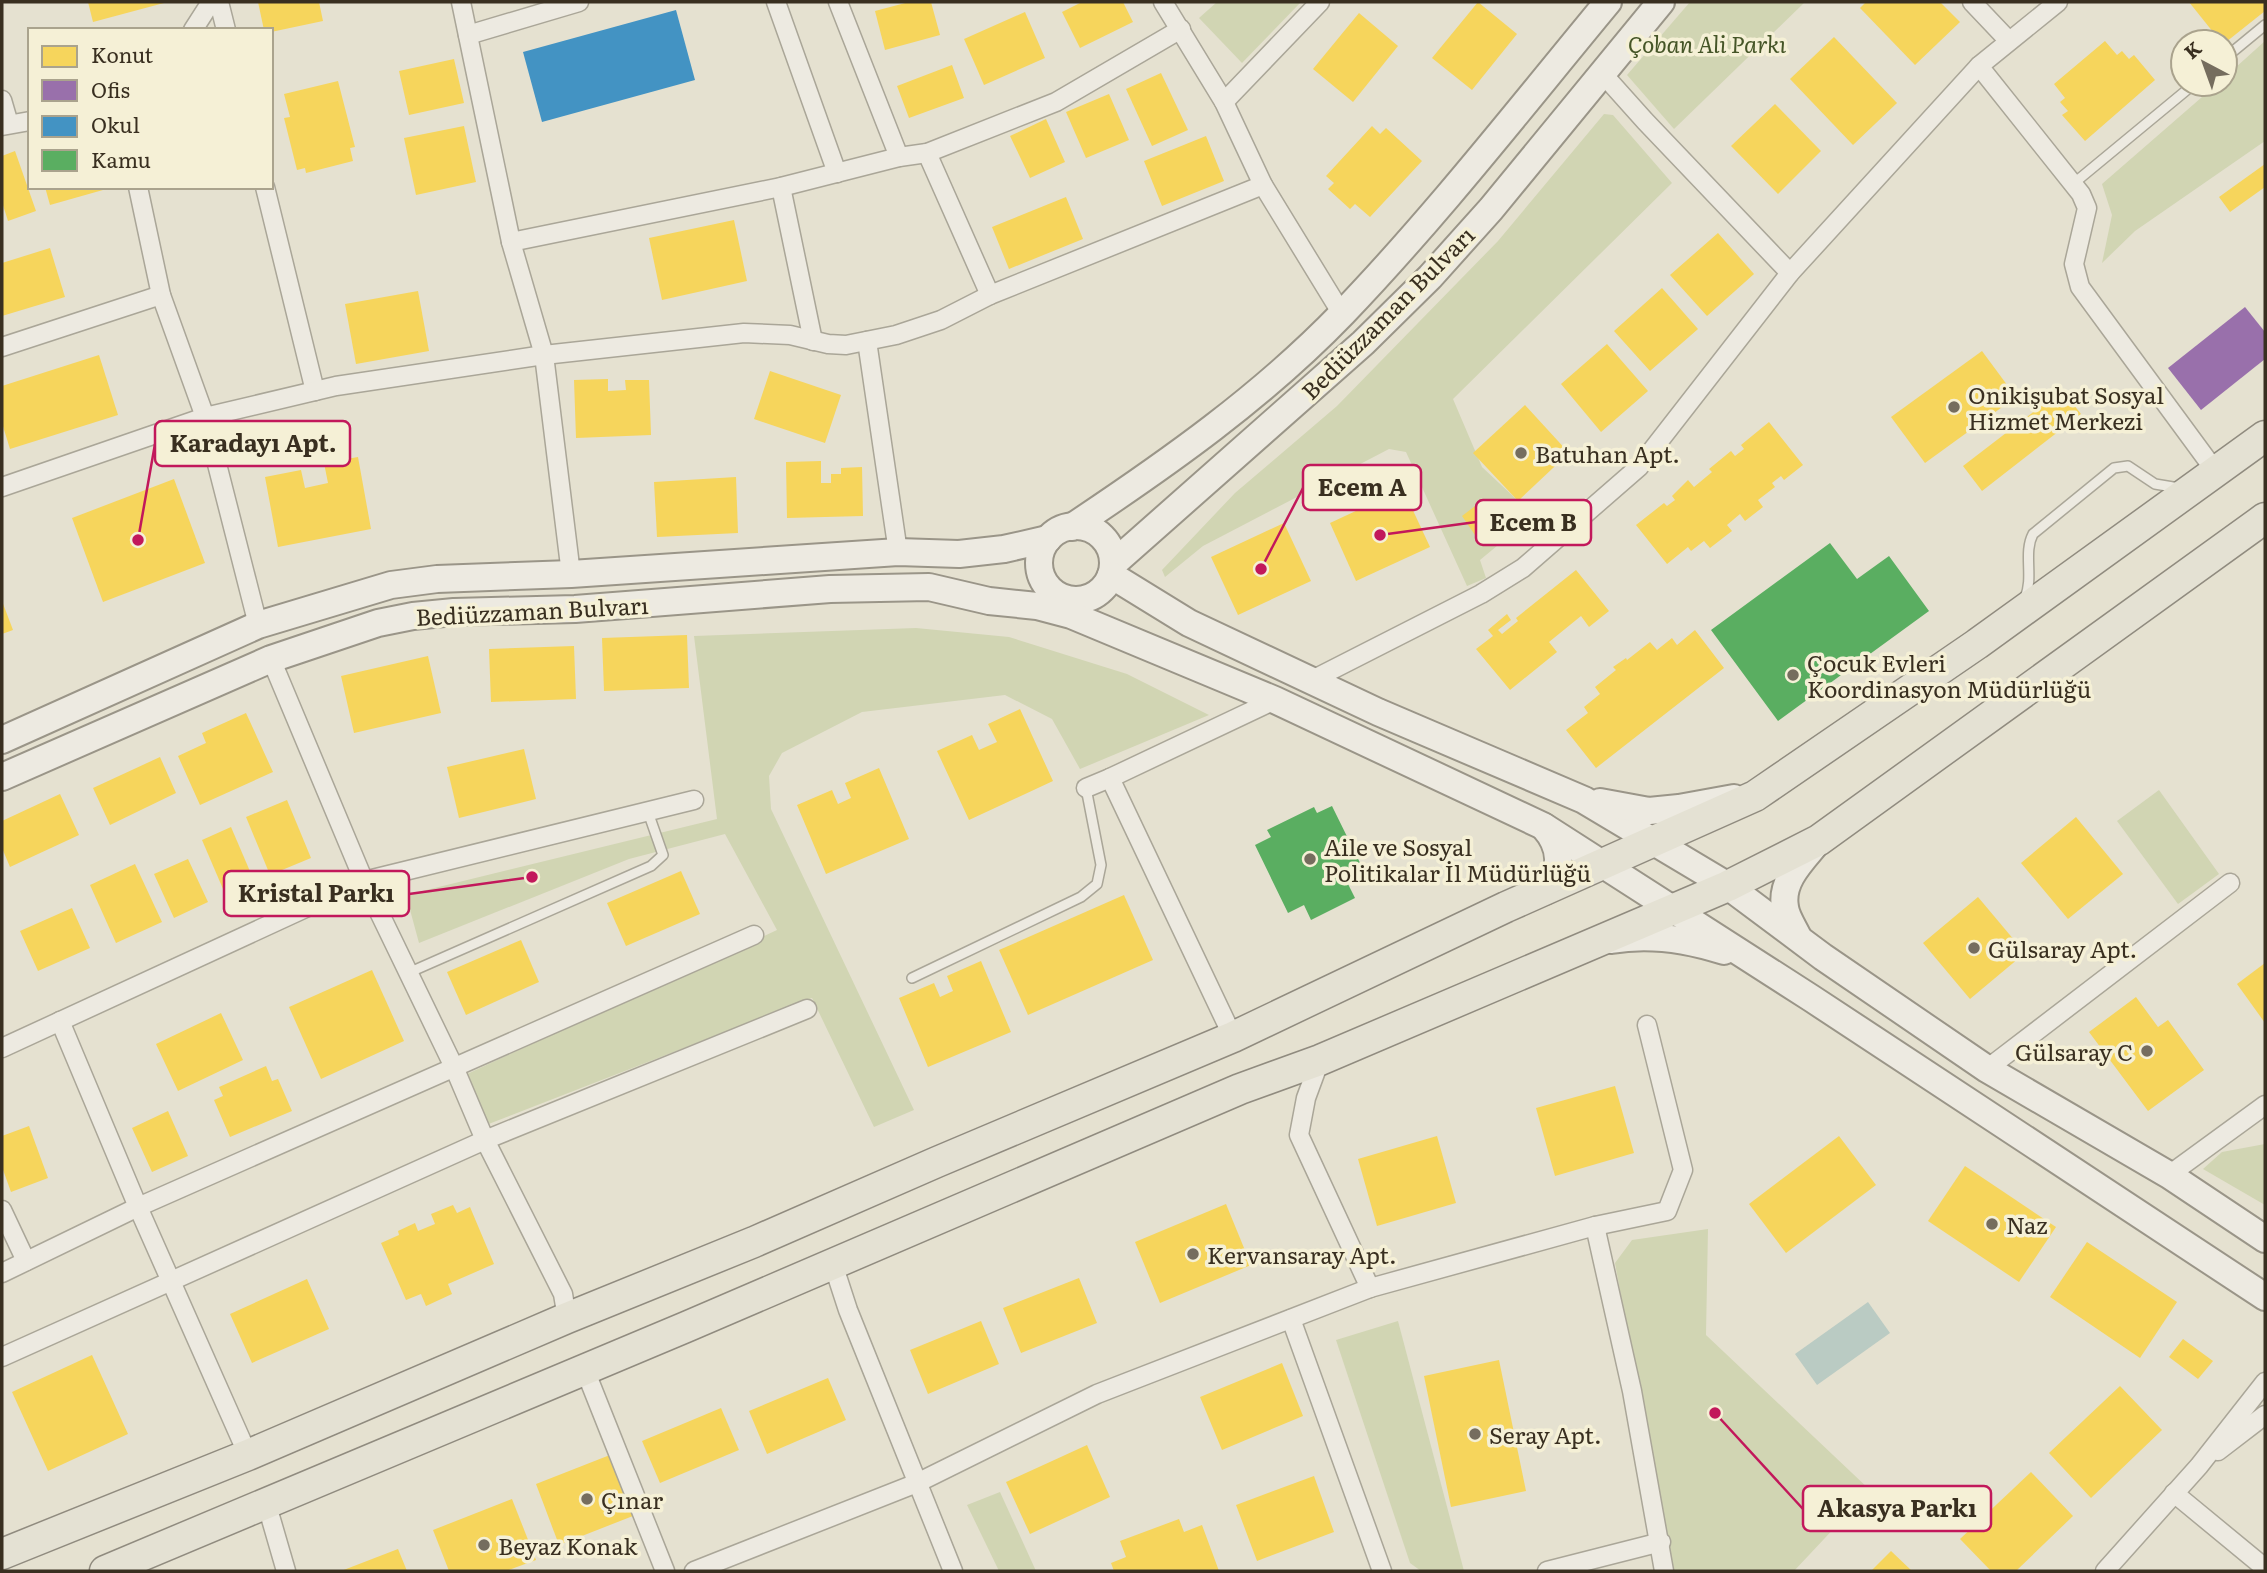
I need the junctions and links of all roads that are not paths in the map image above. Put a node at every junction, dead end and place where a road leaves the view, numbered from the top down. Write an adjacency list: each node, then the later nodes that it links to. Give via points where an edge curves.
1 (211, 2): 14 (street)
2 (219, 2): 15 (street)
3 (461, 2): 17 (street)
4 (579, 2): 17 (street)
5 (776, 2): 29 (street)
6 (838, 2): 28 (street)
7 (1163, 2): 16 (street)
8 (1320, 2): 24 (street)
9 (1608, 2): 39 (street, Bediüzzaman Bulvarı)
10 (1661, 2): 21 (street, Bediüzzaman Bulvarı)
11 (1972, 2): 18 (street)
12 (2058, 2): 18 (street)
13 (2265, 25): 19 (lane)
14 (194, 28)
15 (226, 28)
16 (1181, 29): 24 (street); 27 (street, via 1056,102)
17 (468, 35): 35 (street)
18 (2009, 41): 20 (street)
19 (2239, 46)
20 (1979, 66): 30 (street); 36 (street)
21 (1602, 73): 36 (street); 53 (street, Bediüzzaman Bulvarı, via 1430,277)
22 (2177, 98): 30 (lane)
23 (2, 100): 26 (street)
24 (1224, 103): 31 (street)
25 (28, 121): 26 (street)
26 (5, 125)
27 (927, 153): 28 (street); 38 (street)
28 (898, 157): 29 (street)
29 (837, 173): 32 (street)
30 (2073, 184): 47 (street, via 2087,208 2074,264 2080,287)
31 (1263, 185): 38 (street); 39 (street)
32 (782, 187): 35 (street); 40 (street)
33 (138, 189): 37 (street)
34 (265, 189): 44 (street)
35 (511, 242): 43 (street)
36 (1790, 273): 60 (street, via 1639,467 1524,568)
37 (161, 295): 42 (street); 45 (street)
38 (990, 295): 41 (street, via 941,320)
39 (1342, 314): 50 (street, Bediüzzaman Bulvarı, via 1184,452)
40 (813, 341): 41 (street, via 837,345); 43 (street, via 744,332)
41 (867, 341): 52 (street)
42 (2, 347)
43 (544, 355): 44 (street); 54 (street)
44 (315, 391): 45 (street)
45 (205, 417): 48 (street); 58 (street)
46 (2265, 436): 47 (main road)
47 (2207, 478): 57 (main road); 57 (lane, via 2178,488 2149,481 2128,466 2114,468 2033,534 2029,590)
48 (2, 487)
49 (2265, 518): 71 (main road)
50 (1072, 527): 51 (street); 53 (street, via 1097,533 1109,547)
51 (1048, 539): 52 (street, Bediüzzaman Bulvarı, via 959,554); 55 (street, via 1042,548 1040,570 1049,590)
52 (898, 552): 54 (street, Bediüzzaman Bulvarı)
53 (1112, 570): 55 (street, via 1099,592); 60 (street, via 1189,623)
54 (571, 574): 58 (street, Bediüzzaman Bulvarı, via 406,583)
55 (1069, 600): 56 (street)
56 (1037, 606): 59 (street, Bediüzzaman Bulvarı, via 929,587 454,612 378,623); 61 (street, Bediüzzaman Bulvarı, via 1088,622)
57 (2013, 618): 65 (main road)
58 (258, 625): 62 (street, Bediüzzaman Bulvarı)
59 (271, 659): 63 (street, Bediüzzaman Bulvarı); 74 (street)
60 (1312, 680): 68 (street)
61 (1275, 700): 64 (street); 70 (street, Bediüzzaman Bulvarı)
62 (2, 740)
63 (2, 777)
64 (1110, 778): 66 (street); 88 (street)
65 (1773, 783): 68 (street, via 1732,798 1662,810); 72 (main road, via 1755,796)
66 (1086, 788): 84 (lane, via 1101,865 1097,884 1081,897)
67 (694, 800): 69 (street)
68 (1584, 800): 72 (street)
69 (648, 811): 74 (street); 83 (lane, via 663,855 651,866)
70 (1543, 826): 73 (street, Bediüzzaman Bulvarı); 77 (street, via 1559,860)
71 (1819, 841): 76 (main road); 80 (street, via 1785,890 1785,908)
72 (1653, 842): 73 (main road); 76 (street)
73 (1605, 864): 77 (main road); 78 (street, Bediüzzaman Bulvarı)
74 (364, 881): 83 (street); 86 (street)
75 (2230, 883): 92 (street)
76 (1728, 886): 78 (main road); 80 (street)
77 (1545, 891): 88 (main road)
78 (1674, 909): 81 (main road); 82 (street, Bediüzzaman Bulvarı)
79 (754, 935): 91 (street)
80 (1799, 939): 92 (street)
81 (1583, 948): 82 (street, via 1632,936 1670,937); 90 (main road)
82 (1749, 960): 105 (street)
83 (408, 973): 91 (street)
84 (912, 978)
85 (807, 1009): 94 (street)
86 (60, 1021): 89 (street); 96 (street)
87 (1647, 1025): 98 (street, via 1683,1170 1667,1211)
88 (1233, 1037): 106 (main road)
89 (2, 1048)
90 (1320, 1060): 101 (main road, via 1240,1089); 104 (street, via 1298,1135)
91 (454, 1067): 94 (street); 96 (street)
92 (1987, 1069): 95 (street)
93 (2265, 1105): 95 (street)
94 (485, 1140): 103 (street); 106 (street, via 563,1294)
95 (2169, 1175): 99 (street)
96 (138, 1206): 100 (street); 103 (street)
97 (2, 1210): 100 (street)
98 (1595, 1226): 104 (street); 117 (street)
99 (2265, 1239)
100 (26, 1261): 102 (street)
101 (833, 1264): 109 (main road); 114 (street)
102 (2, 1273)
103 (171, 1282): 108 (street); 112 (street)
104 (1370, 1288): 107 (street)
105 (2265, 1297)
106 (567, 1318): 112 (main road)
107 (1291, 1319): 114 (street, via 1097,1394); 120 (street)
108 (2, 1357)
109 (585, 1370): 116 (main road); 123 (street)
110 (2265, 1382): 113 (street)
111 (2265, 1415): 113 (street)
112 (248, 1455): 118 (main road)
113 (2199, 1466): 115 (street)
114 (916, 1483): 124 (street); 125 (street)
115 (2174, 1493): 119 (street); 128 (street)
116 (266, 1502): 121 (main road); 122 (street)
117 (1661, 1542): 126 (street); 127 (street)
118 (2, 1554)
119 (2265, 1568)
120 (1378, 1570)
121 (105, 1571)
122 (286, 1571)
123 (665, 1571)
124 (694, 1571)
125 (953, 1571)
126 (1548, 1571)
127 (1664, 1571)
128 (2105, 1571)

